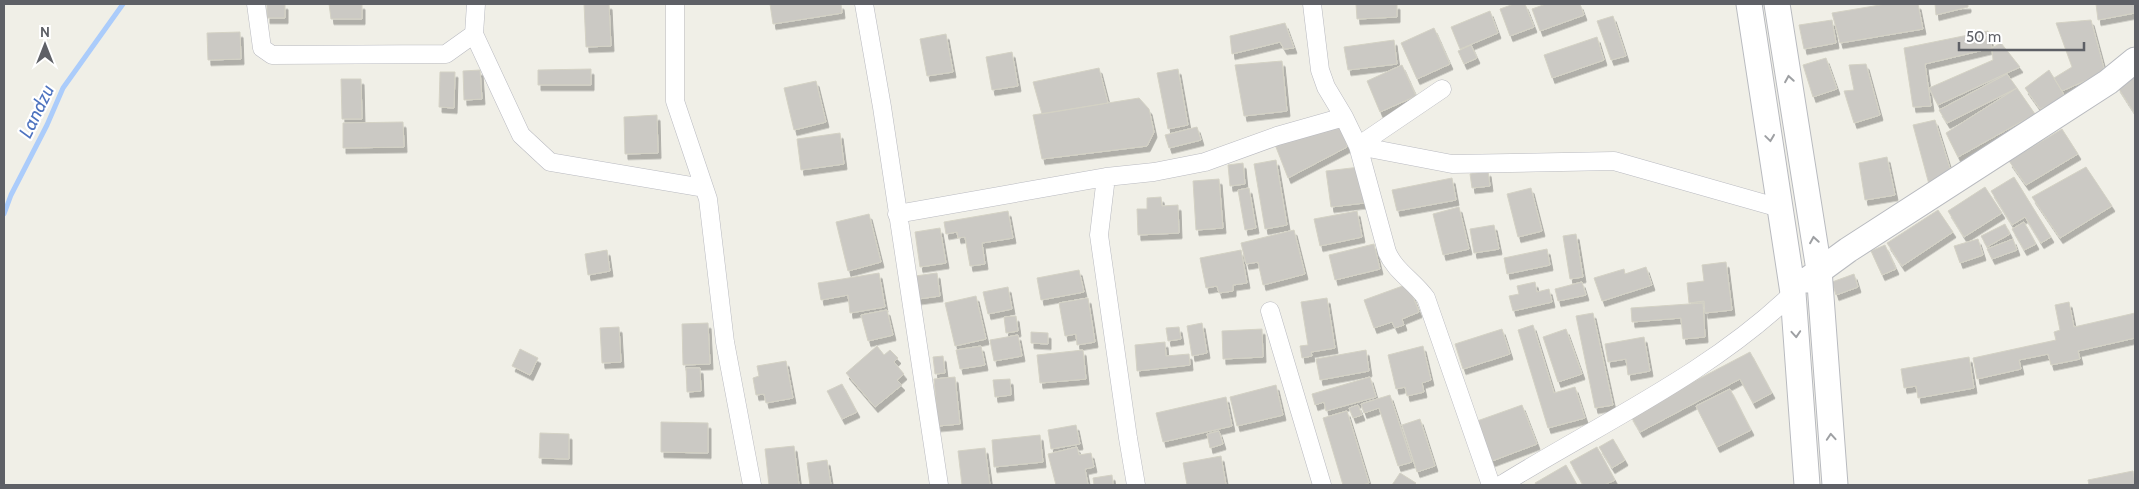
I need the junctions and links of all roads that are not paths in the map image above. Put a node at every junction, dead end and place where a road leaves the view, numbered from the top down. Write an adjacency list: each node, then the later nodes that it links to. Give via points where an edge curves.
1 (256, 4): 8 (street, via 262,48 272,55 446,54)
2 (476, 4): 8 (street)
3 (675, 4): 14 (street, via 675,101)
4 (864, 4): 16 (street)
5 (1312, 4): 11 (street, via 1320,70)
6 (1750, 4): 15 (street, one-way to 15)
7 (1777, 4): 17 (street, one-way to 7)
8 (474, 34): 14 (street, via 520,134 550,162)
9 (2135, 60): 17 (street, via 2108,82)
10 (1442, 89): 12 (street)
11 (1344, 117): 12 (street); 13 (street, via 1277,136 1205,162)
12 (1358, 146): 15 (street, via 1452,164 1614,161); 24 (street, via 1387,252 1392,263 1426,298)
13 (1106, 177): 16 (street); 22 (street, via 1099,236)
14 (704, 188): 20 (street, via 726,342)
15 (1780, 208): 18 (street)
16 (898, 214): 21 (street)
17 (1819, 270): 18 (street); 27 (street, one-way to 17)
18 (1793, 293): 25 (street, via 1764,321 1694,371); 26 (street, one-way to 26)
19 (1270, 311): 23 (street)
20 (752, 485)
21 (939, 485)
22 (1136, 485)
23 (1322, 485)
24 (1491, 485)
25 (1501, 485)
26 (1808, 485)
27 (1835, 485)

